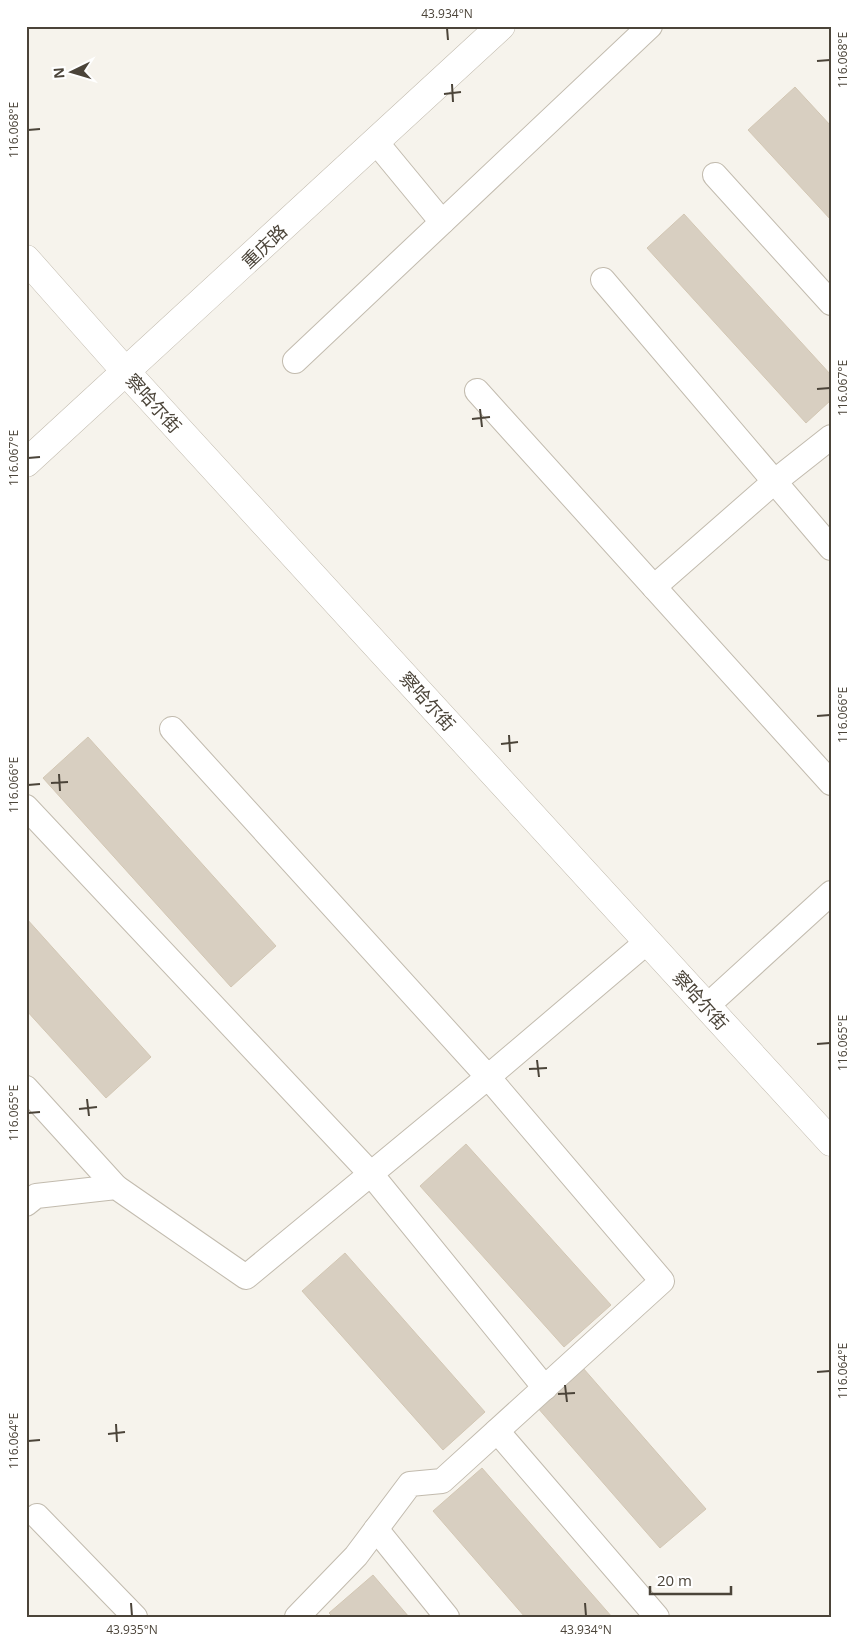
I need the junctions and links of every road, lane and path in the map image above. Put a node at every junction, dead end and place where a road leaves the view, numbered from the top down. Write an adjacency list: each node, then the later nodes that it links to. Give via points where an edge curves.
1 (501, 26): 3 (street, 重庆路)
2 (650, 26): 5 (street)
3 (376, 142): 5 (street); 10 (street, 重庆路)
4 (715, 175): 8 (street)
5 (442, 222): 9 (street)
6 (26, 259): 10 (street, 察哈尔街)
7 (603, 280): 14 (street)
8 (831, 303)
9 (295, 361)
10 (127, 373): 13 (street, 重庆路); 21 (street, 察哈尔街)
11 (477, 390): 16 (street)
12 (831, 437): 14 (street)
13 (26, 464)
14 (774, 482): 15 (street); 16 (street)
15 (831, 548)
16 (654, 587): 18 (street)
17 (172, 729): 23 (street)
18 (831, 783)
19 (26, 807): 26 (street)
20 (831, 893): 22 (street)
21 (648, 942): 22 (street, 察哈尔街); 23 (street)
22 (707, 1006): 25 (street, 察哈尔街)
23 (488, 1077): 26 (street); 29 (street, via 662,1281)
24 (26, 1088): 27 (street)
25 (831, 1142)
26 (371, 1174): 27 (street, via 246,1277); 29 (street)
27 (116, 1187): 28 (street, via 36,1196)
28 (26, 1204)
29 (545, 1388): 30 (street)
30 (496, 1432): 32 (street, via 442,1482 410,1484); 36 (street)
31 (30, 1515): 33 (street)
32 (376, 1529): 34 (street, via 356,1556); 35 (street)
33 (135, 1617)
34 (297, 1617)
35 (447, 1617)
36 (657, 1617)

